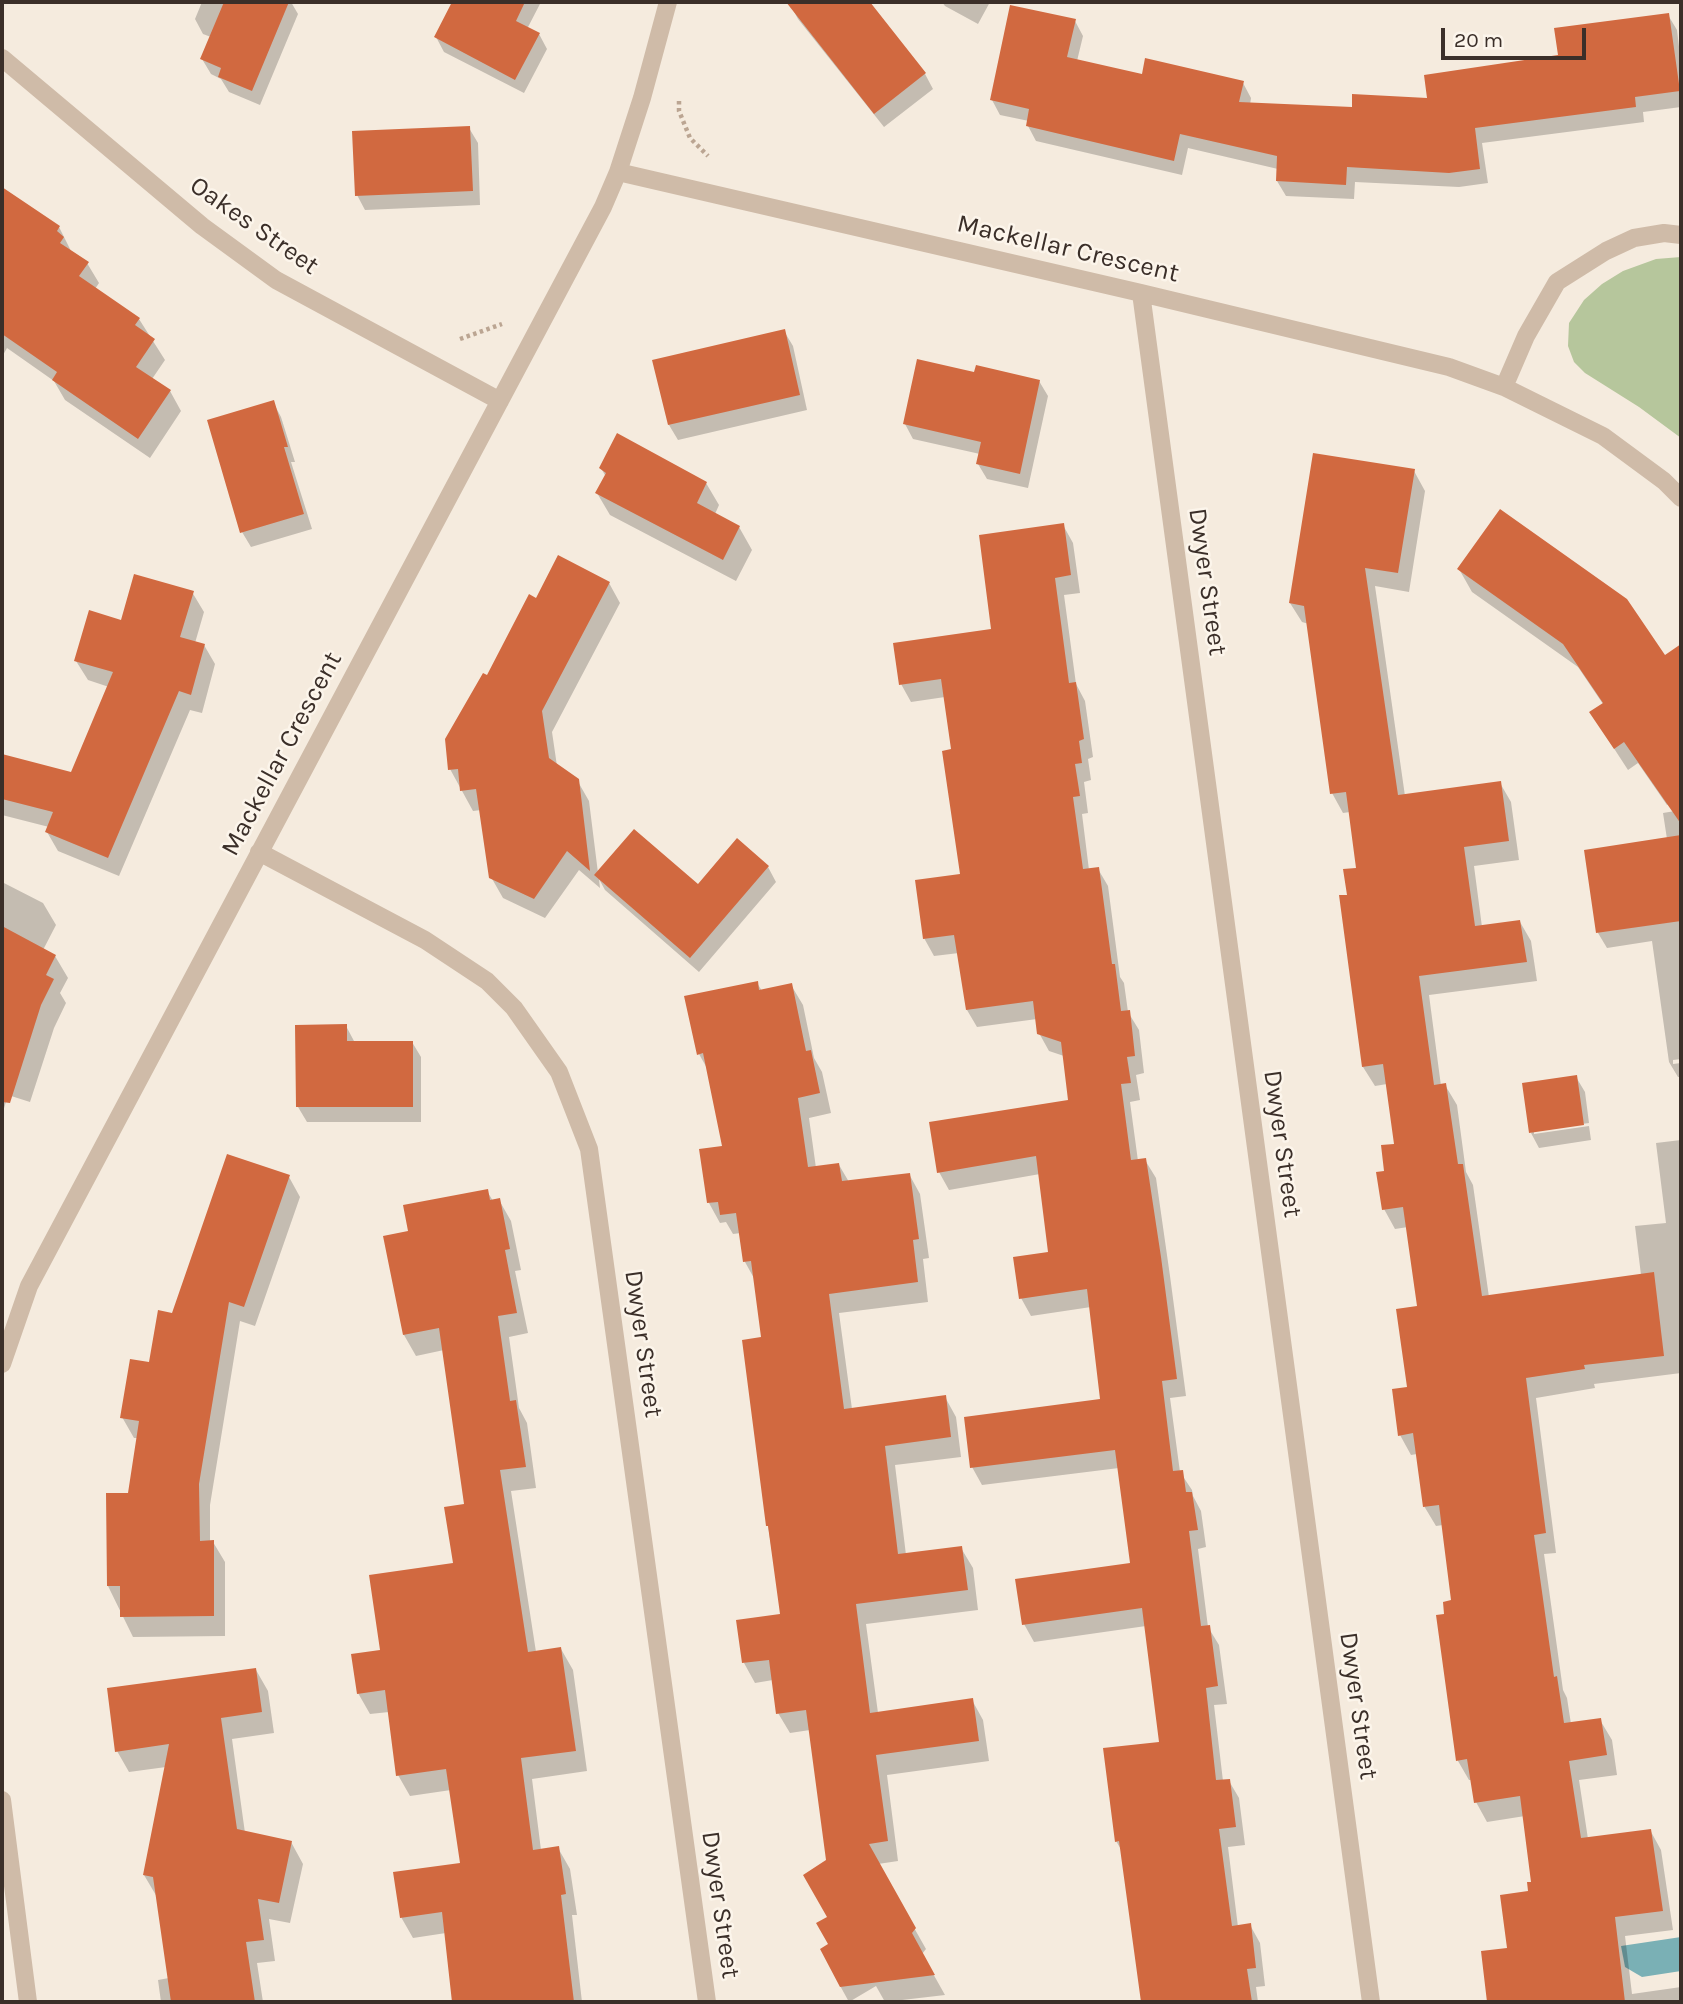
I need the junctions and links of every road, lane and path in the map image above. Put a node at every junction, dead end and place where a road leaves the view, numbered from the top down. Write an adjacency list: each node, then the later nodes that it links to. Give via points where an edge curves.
1 (668, 2): 5 (street, Mackellar Crescent)
2 (2, 58): 11 (street, Oakes Street, via 202,226 276,280)
3 (679, 99): 4 (path, via 690,138)
4 (709, 157)
5 (618, 172): 7 (street, Mackellar Crescent); 11 (street, Mackellar Crescent)
6 (1681, 235): 10 (street, via 1634,238 1557,282)
7 (1141, 292): 10 (street, Mackellar Crescent, via 1449,367); 18 (street, Dwyer Street)
8 (510, 321): 9 (path)
9 (458, 340)
10 (1504, 387): 12 (street, Mackellar Crescent, via 1603,436)
11 (500, 401): 13 (street, Mackellar Crescent)
12 (1681, 498)
13 (259, 852): 14 (street, Mackellar Crescent, via 29,1286); 17 (street, Dwyer Street, via 425,940 487,981 514,1007 559,1072 589,1149)
14 (2, 1364)
15 (2, 1800): 16 (street)
16 (28, 2002)
17 (706, 2002)
18 (1371, 2002)

